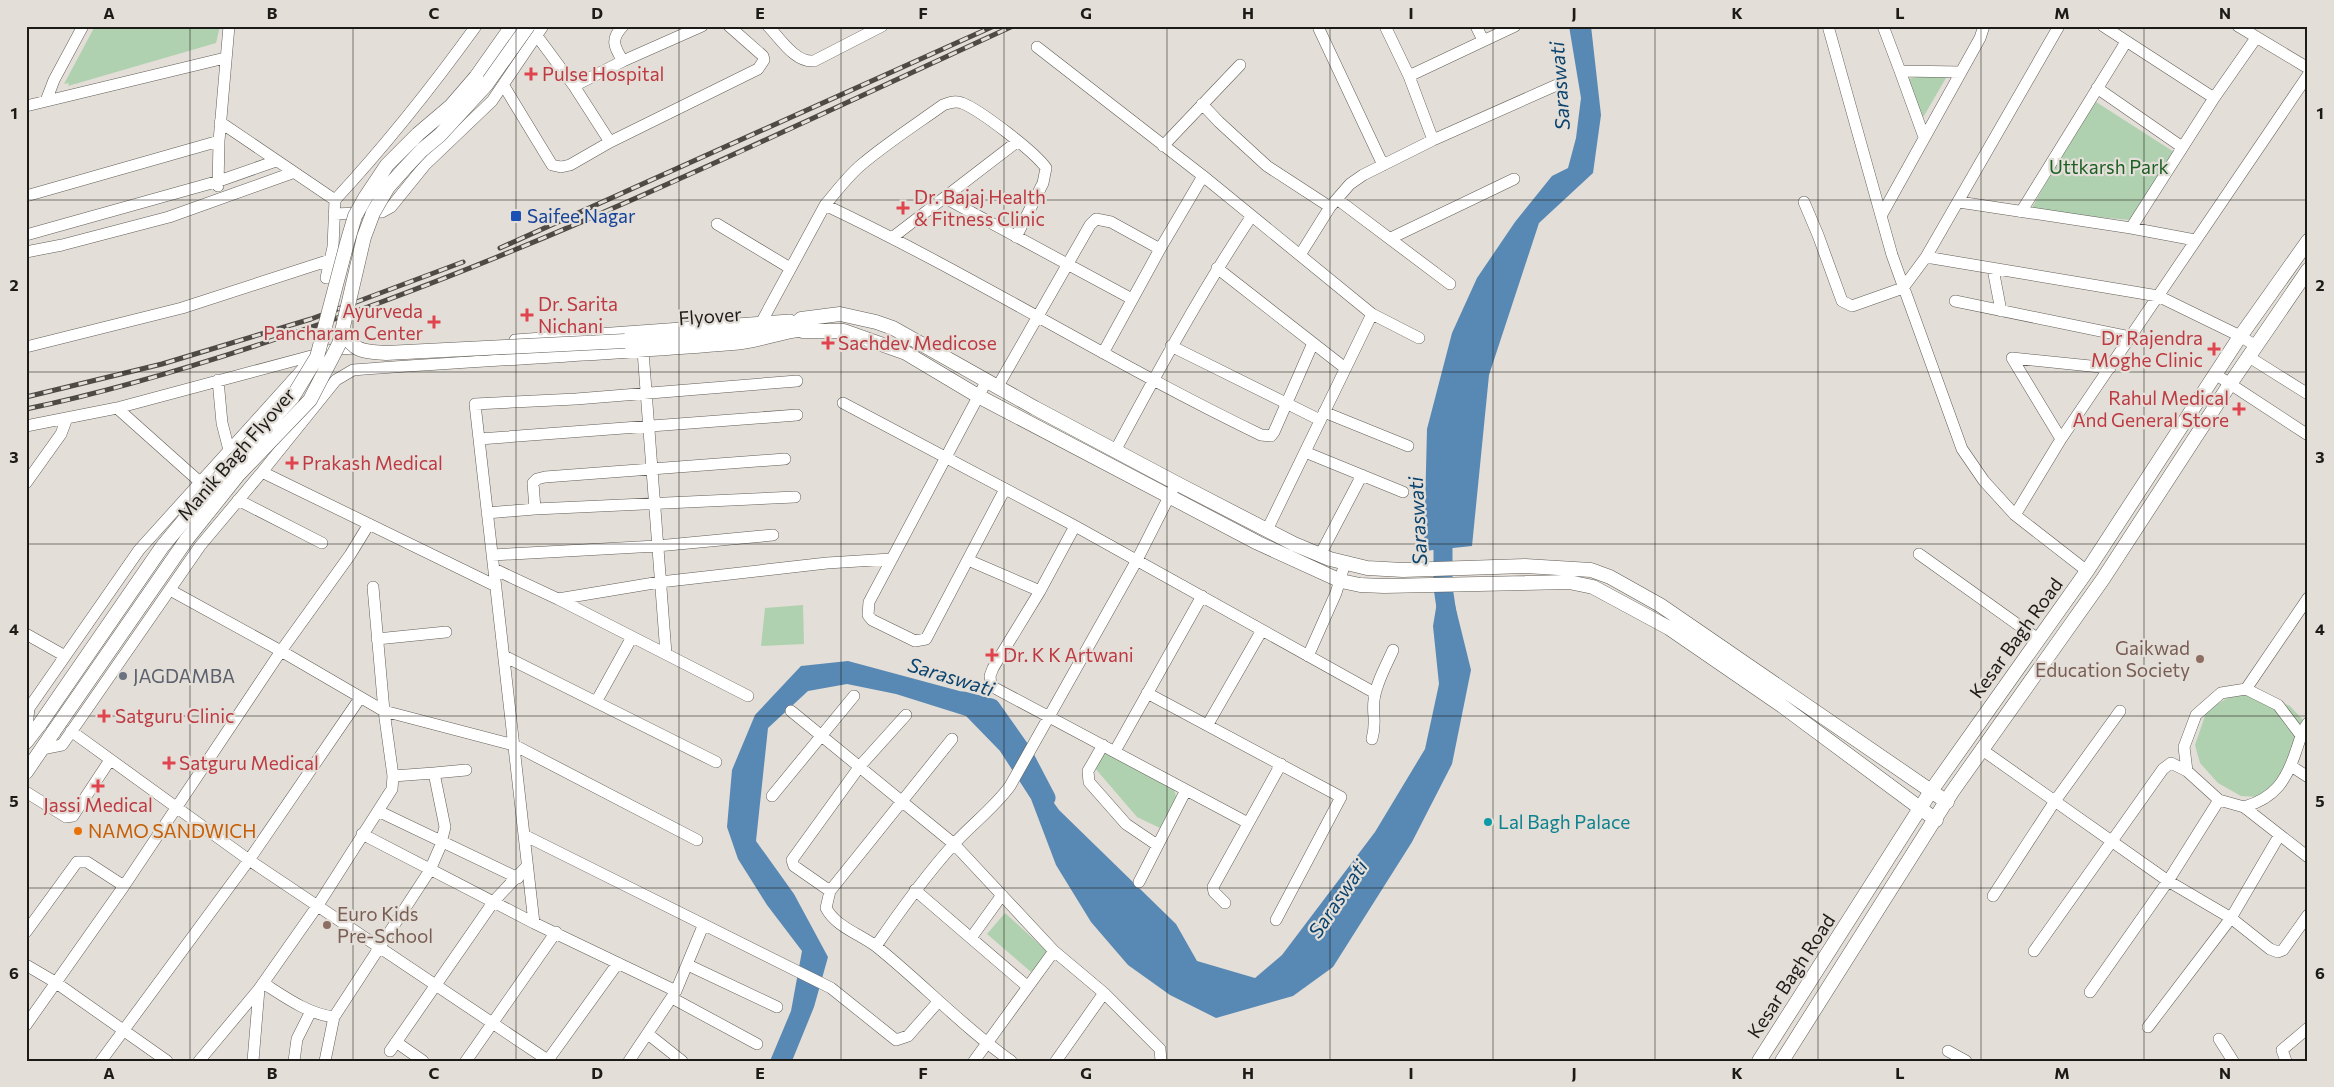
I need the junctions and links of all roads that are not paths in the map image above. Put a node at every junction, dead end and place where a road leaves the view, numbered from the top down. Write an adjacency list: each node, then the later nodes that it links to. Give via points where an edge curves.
1 (84, 26): 38 (street)
2 (229, 26): 25 (street)
3 (476, 26): 58 (street, via 446,68)
4 (512, 26): 206 (main road, Manik Bagh Flyover, bridge, via 452,106 387,165 355,216 318,357 292,398 228,467 162,547)
5 (623, 26): 26 (street, via 614,43)
6 (702, 26): 26 (street)
7 (730, 26): 46 (street, via 763,56 762,65)
8 (768, 26): 19 (street, via 796,56 808,62)
9 (1320, 26): 50 (street)
10 (1385, 26): 32 (street)
11 (1476, 26): 22 (street)
12 (1515, 26): 22 (street)
13 (1828, 26): 66 (street)
14 (1883, 26): 29 (street)
15 (1984, 26): 30 (street)
16 (2059, 26): 60 (street)
17 (2103, 26): 23 (street)
18 (2238, 26): 21 (street)
19 (876, 28)
20 (536, 30): 34 (street); 35 (street); 96 (main road, Manik Bagh Flyover, bridge, via 388,187 364,237)
21 (2256, 38): 28 (street); 37 (street)
22 (1483, 40): 32 (street)
23 (2126, 42): 36 (street); 37 (street)
24 (1037, 47): 47 (street)
25 (225, 58): 38 (street); 41 (street)
26 (623, 61): 35 (street)
27 (1240, 65): 39 (street)
28 (2308, 68)
29 (1900, 71): 30 (street); 42 (street)
30 (1961, 72): 42 (street)
31 (2308, 75): 73 (street)
32 (1409, 76): 43 (street)
33 (1559, 84): 43 (street)
34 (504, 86): 46 (street, via 552,165 561,168 570,165); 64 (street, via 425,165 390,207 382,212)
35 (574, 86): 46 (street)
36 (2097, 88): 48 (street); 63 (street)
37 (2214, 98): 48 (street)
38 (46, 101): 40 (street)
39 (1202, 104): 47 (street); 61 (street, via 1267,166)
40 (26, 106)
41 (220, 122): 44 (street); 49 (street)
42 (1924, 137): 66 (street)
43 (1433, 140): 50 (street)
44 (219, 141): 54 (street); 55 (street)
45 (1018, 141): 57 (street); 62 (street, via 969,107 952,102 943,105 860,166); 71 (street, via 1041,161 1046,174)
46 (610, 142)
47 (1163, 146): 52 (street)
48 (2182, 147): 68 (street)
49 (276, 161): 51 (street); 54 (street)
50 (1383, 165): 61 (street, via 1350,184)
51 (292, 173): 56 (street); 58 (street)
52 (1204, 176): 65 (street); 75 (street)
53 (1514, 179): 72 (street)
54 (219, 181): 56 (street); 69 (street)
55 (26, 196)
56 (218, 198): 76 (street, via 162,219)
57 (945, 198): 70 (street); 71 (street)
58 (335, 200): 64 (street)
59 (1804, 202): 87 (street, via 1842,301 1852,306)
60 (1959, 202): 63 (street); 78 (street)
61 (1334, 203): 72 (street); 77 (street)
62 (825, 205): 70 (street); 81 (street)
63 (2021, 212): 68 (street)
64 (334, 214): 79 (street)
65 (1251, 216): 77 (street); 82 (street)
66 (1881, 216): 87 (street)
67 (716, 224): 81 (street)
68 (2131, 228): 73 (street)
69 (26, 235)
70 (893, 237): 93 (street)
71 (1016, 237): 80 (street)
72 (1390, 238): 86 (street)
73 (2195, 240): 88 (street)
74 (2308, 241): 97 (main road, Kesar Bagh Road)
75 (1160, 249): 80 (street, via 1111,222 1096,219); 89 (street)
76 (26, 252)
77 (1300, 255): 92 (street)
78 (1926, 257): 83 (street); 87 (street)
79 (330, 260): 85 (street); 102 (street, via 182,308)
80 (1067, 264): 89 (street); 93 (street)
81 (790, 268): 94 (street)
82 (1217, 268): 100 (street); 101 (street)
83 (1993, 268): 88 (street); 91 (street)
84 (2308, 270): 105 (main road, Kesar Bagh Road)
85 (326, 278)
86 (1450, 284)
87 (1902, 288): 149 (street, via 1962,449 1984,481)
88 (2158, 296): 97 (street); 98 (street)
89 (1132, 300): 104 (street)
90 (1955, 301): 91 (street)
91 (2001, 311): 98 (street)
92 (1372, 314): 99 (street); 107 (street)
93 (1038, 318): 104 (street); 113 (street)
94 (761, 323): 95 (street); 106 (street, via 335,349)
95 (798, 325): 96 (main road, Flyover, bridge, via 764,332 386,353 360,351); 103 (street, via 755,342); 113 (main road, via 840,314 876,322 914,338); 117 (main road, via 844,331 906,353)
96 (343, 332): 209 (main road, Manik Bagh Flyover, bridge, via 310,400 238,475 187,538)
97 (2240, 336): 105 (street); 109 (main road, Kesar Bagh Road)
98 (2130, 337): 108 (street)
99 (1418, 338)
100 (1313, 343): 107 (street); 119 (street)
101 (1171, 346): 111 (street); 119 (street)
102 (26, 347)
103 (643, 351): 115 (street); 136 (street, via 353,370 336,380)
104 (1103, 352): 111 (street)
105 (2252, 352): 114 (main road, Kesar Bagh Road); 116 (street)
106 (315, 355): 110 (street); 130 (street)
107 (1345, 368): 122 (street)
108 (2110, 368): 128 (street); 128 (street, via 2012,358)
109 (2215, 374): 114 (street); 164 (main road, Kesar Bagh Road)
110 (218, 380): 120 (street); 130 (street, via 222,423)
111 (1154, 380): 119 (street, via 1260,436 1271,436); 131 (street)
112 (797, 381): 115 (street)
113 (993, 383): 117 (street); 131 (main road)
114 (2230, 384): 126 (street); 210 (main road, Kesar Bagh Road, via 2103,579)
115 (645, 392): 125 (street); 127 (street, via 475,404)
116 (2308, 394)
117 (978, 396): 133 (street); 143 (main road)
118 (843, 403): 133 (street)
119 (1286, 403): 122 (street)
120 (117, 408): 123 (street); 139 (street)
121 (797, 415): 125 (street)
122 (1322, 416): 129 (street); 132 (street)
123 (67, 418): 124 (street); 138 (street, via 61,434)
124 (26, 426)
125 (648, 427): 127 (street); 135 (street)
126 (2308, 434)
127 (479, 438): 148 (street)
128 (2061, 439): 149 (street)
129 (1408, 446)
130 (229, 450): 139 (street)
131 (1115, 451): 140 (main road)
132 (1304, 452): 137 (street); 152 (street)
133 (946, 457): 141 (street); 159 (street)
134 (785, 459): 135 (street)
135 (653, 468): 146 (street); 147 (street, via 536,479 532,487)
136 (262, 472): 145 (street); 150 (street)
137 (1362, 475): 142 (street); 158 (street)
138 (26, 483)
139 (201, 483): 183 (street, via 139,550)
140 (1176, 483): 143 (street); 152 (main road)
141 (1006, 489): 151 (street); 160 (street)
142 (1404, 492)
143 (1170, 496): 161 (street); 165 (main road, via 1258,543)
144 (795, 497): 146 (street)
145 (238, 500): 154 (street); 169 (street, via 200,546)
146 (656, 504): 147 (street); 155 (street)
147 (535, 509): 148 (street)
148 (488, 513): 157 (street)
149 (2015, 515): 164 (street)
150 (368, 524): 167 (street); 181 (street, via 350,555)
151 (1075, 526): 161 (street); 170 (street)
152 (1267, 530): 158 (main road)
153 (773, 535): 155 (street)
154 (322, 543)
155 (657, 546): 157 (street); 166 (street)
156 (1918, 554): 179 (street)
157 (492, 555): 163 (street)
158 (1320, 555): 162 (main road)
159 (891, 559): 160 (street, via 869,602 868,615 872,620 919,642 930,634); 166 (street)
160 (968, 560): 170 (street)
161 (1137, 560): 171 (street); 197 (street)
162 (1345, 563): 165 (street); 224 (main road, via 1403,570 1525,566 1570,568 1591,570 1610,577 1660,605)
163 (494, 569): 167 (street); 173 (street)
164 (2087, 571): 179 (main road, Kesar Bagh Road)
165 (1341, 581): 185 (street); 233 (main road, via 1360,585 1405,586 1569,582 1593,587 1669,628)
166 (660, 582): 173 (street); 182 (street)
167 (496, 586): 184 (street)
168 (373, 587): 178 (street)
169 (170, 590): 181 (street); 200 (street)
170 (1040, 591): 197 (street, via 990,676 991,686)
171 (1202, 596): 174 (street); 187 (street)
172 (2308, 598): 186 (street)
173 (558, 599): 177 (street)
174 (1262, 630): 185 (street); 199 (street)
175 (446, 632): 178 (street)
176 (26, 634): 183 (street)
177 (632, 637): 182 (street); 192 (street)
178 (377, 639): 194 (street)
179 (2038, 639): 224 (main road, Kesar Bagh Road)
180 (1393, 650): 188 (street)
181 (281, 651): 191 (street); 232 (street)
182 (666, 654): 189 (street)
183 (65, 656): 202 (street, via 29,708)
184 (504, 656): 192 (street); 207 (street)
185 (1308, 656): 188 (street)
186 (2246, 689): 201 (street, via 2278,705); 218 (street, via 2221,693 2196,715 2184,747)
187 (1147, 693): 199 (street); 211 (street)
188 (1375, 694): 205 (street, via 1376,721)
189 (748, 696)
190 (854, 696): 203 (street)
191 (360, 698): 194 (street); 246 (street)
192 (596, 702): 213 (street)
193 (2120, 711): 228 (street)
194 (384, 712): 207 (street); 221 (street)
195 (791, 712): 203 (street)
196 (906, 715): 215 (street)
197 (1048, 716): 208 (street); 243 (street, via 1010,786)
198 (2308, 723): 201 (street)
199 (1208, 724): 214 (street)
200 (71, 732): 209 (street, via 62,745); 212 (street)
201 (2300, 734): 216 (street)
202 (26, 736)
203 (821, 736): 215 (street); 226 (street)
204 (952, 739): 229 (street)
205 (1372, 740)
206 (26, 742)
207 (514, 745): 238 (street); 241 (street)
208 (1103, 745): 211 (street); 244 (street, via 1088,771 1089,782 1126,824)
209 (42, 749): 219 (main road, Manik Bagh Flyover)
210 (1981, 749): 228 (street); 230 (main road, Kesar Bagh Road)
211 (1116, 751): 223 (street)
212 (110, 760): 225 (street, via 73,816 66,817); 232 (street)
213 (716, 762)
214 (1281, 764): 236 (street); 262 (street, via 1340,797)
215 (860, 766): 229 (street); 254 (street, via 792,860 794,866)
216 (2291, 766): 222 (street); 231 (street, via 2282,784 2261,802)
217 (466, 770): 220 (street)
218 (2187, 771): 227 (street); 242 (street, via 2171,763 2163,768)
219 (26, 772)
220 (434, 773): 221 (street); 240 (street, via 445,827)
221 (393, 776): 234 (street, via 392,789)
222 (2308, 777)
223 (1186, 790): 236 (street); 244 (street)
224 (1930, 791): 230 (main road); 233 (main road, Kesar Bagh Road)
225 (26, 792)
226 (772, 796)
227 (2219, 800): 231 (street); 250 (street)
228 (2054, 801): 242 (street); 256 (street)
229 (903, 802): 243 (street); 254 (street)
230 (1948, 802): 235 (main road, Kesar Bagh Road)
231 (2244, 807): 239 (street)
232 (175, 808): 246 (street); 252 (street)
233 (1920, 808): 235 (main road); 311 (main road, Kesar Bagh Road)
234 (378, 811): 237 (street); 240 (street)
235 (1936, 820): 312 (main road, Kesar Bagh Road)
236 (1248, 823): 258 (street, via 1213,888)
237 (362, 834): 248 (street); 259 (street)
238 (524, 835): 247 (street); 264 (street)
239 (2279, 836): 245 (street); 261 (street)
240 (441, 840): 248 (street); 249 (street)
241 (697, 840)
242 (2112, 841): 250 (street); 271 (street)
243 (954, 844): 253 (street); 255 (street)
244 (1157, 845): 251 (street)
245 (2308, 856)
246 (249, 860): 259 (street); 290 (street)
247 (527, 866): 249 (street); 263 (street)
248 (430, 870): 257 (street); 269 (street)
249 (518, 878): 257 (street)
250 (2168, 880): 261 (street); 279 (street)
251 (1139, 882)
252 (124, 886): 265 (street, via 87,862 77,862); 275 (street)
253 (916, 890): 267 (street); 268 (street)
254 (830, 891): 268 (street, via 826,908 834,920)
255 (1002, 895): 267 (street); 270 (street)
256 (1993, 896)
257 (494, 901): 263 (street); 276 (street)
258 (1224, 903)
259 (318, 905): 269 (street); 277 (street)
260 (2308, 915): 261 (street, via 2289,943 2278,952)
261 (2231, 918): 288 (street)
262 (1276, 920)
263 (534, 923): 266 (street)
264 (703, 926): 274 (street); 282 (street, via 831,988 896,1040 908,1036)
265 (26, 932)
266 (556, 932): 272 (street); 286 (street)
267 (971, 938): 278 (street)
268 (876, 946): 282 (street)
269 (380, 947): 276 (street); 285 (street)
270 (1054, 951): 278 (street); 280 (street)
271 (2034, 951)
272 (618, 963): 281 (street); 296 (street)
273 (26, 965): 275 (street)
274 (688, 965): 281 (street); 283 (street)
275 (55, 982): 287 (street); 290 (street)
276 (437, 984): 286 (street); 303 (street, via 393,1047)
277 (261, 986): 284 (street); 299 (street); 300 (street)
278 (1028, 987): 294 (street)
279 (2090, 992)
280 (1104, 993): 309 (street); 310 (street, via 1160,1049)
281 (674, 994): 291 (street); 293 (street)
282 (938, 1002): 294 (street)
283 (777, 1007)
284 (311, 1011): 285 (street); 301 (street, via 297,1039)
285 (334, 1017): 302 (street)
286 (493, 1022): 296 (street); 304 (street)
287 (26, 1025)
288 (2148, 1027)
289 (2308, 1028): 315 (street, via 2284,1046 2282,1050)
290 (123, 1030): 297 (street); 298 (street)
291 (648, 1034): 305 (street); 306 (street)
292 (2220, 1040): 314 (street)
293 (757, 1044)
294 (987, 1044): 307 (street); 308 (street)
295 (1948, 1051): 313 (street)
296 (549, 1060)
297 (101, 1061)
298 (167, 1061)
299 (199, 1061)
300 (253, 1061)
301 (294, 1061)
302 (325, 1061)
303 (423, 1061)
304 (466, 1061)
305 (629, 1061)
306 (682, 1061)
307 (974, 1061)
308 (1011, 1061)
309 (1056, 1061)
310 (1161, 1061)
311 (1759, 1061)
312 (1782, 1061)
313 (1966, 1061)
314 (2233, 1061)
315 (2286, 1061)

